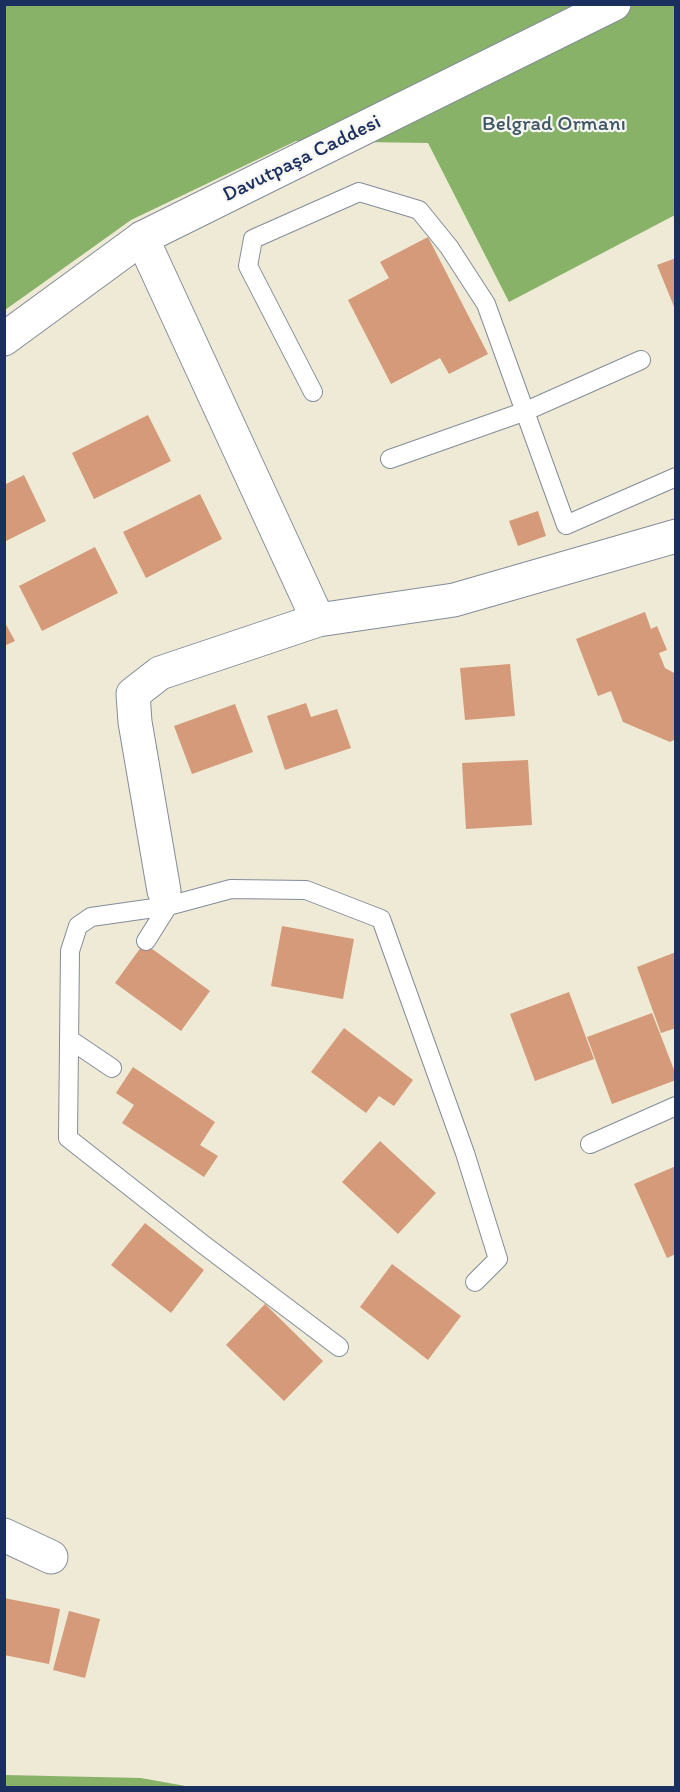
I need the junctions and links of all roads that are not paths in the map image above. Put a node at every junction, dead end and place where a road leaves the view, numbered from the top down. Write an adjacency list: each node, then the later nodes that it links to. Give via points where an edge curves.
1 (614, 4): 2 (street, Davutpaşa Caddesi)
2 (142, 238): 3 (street, Davutpaşa Caddesi); 10 (street)
3 (4, 339)
4 (640, 360): 6 (lane)
5 (312, 392): 6 (lane, via 248,266 253,239 359,192 419,210 449,247 486,304)
6 (526, 411): 7 (lane); 8 (lane, via 567,525)
7 (390, 459)
8 (675, 477)
9 (675, 536): 10 (street, via 454,600)
10 (318, 620): 11 (street, via 160,673 133,694)
11 (166, 898): 12 (lane); 13 (lane, via 91,917 78,926 70,951); 17 (lane, via 231,889 306,890 381,919 465,1153 498,1259)
12 (146, 941)
13 (69, 1039): 14 (lane); 18 (lane, via 68,1138)
14 (112, 1068)
15 (675, 1106): 16 (lane)
16 (590, 1144)
17 (475, 1282)
18 (339, 1347)
19 (4, 1535): 20 (street)
20 (51, 1557)

